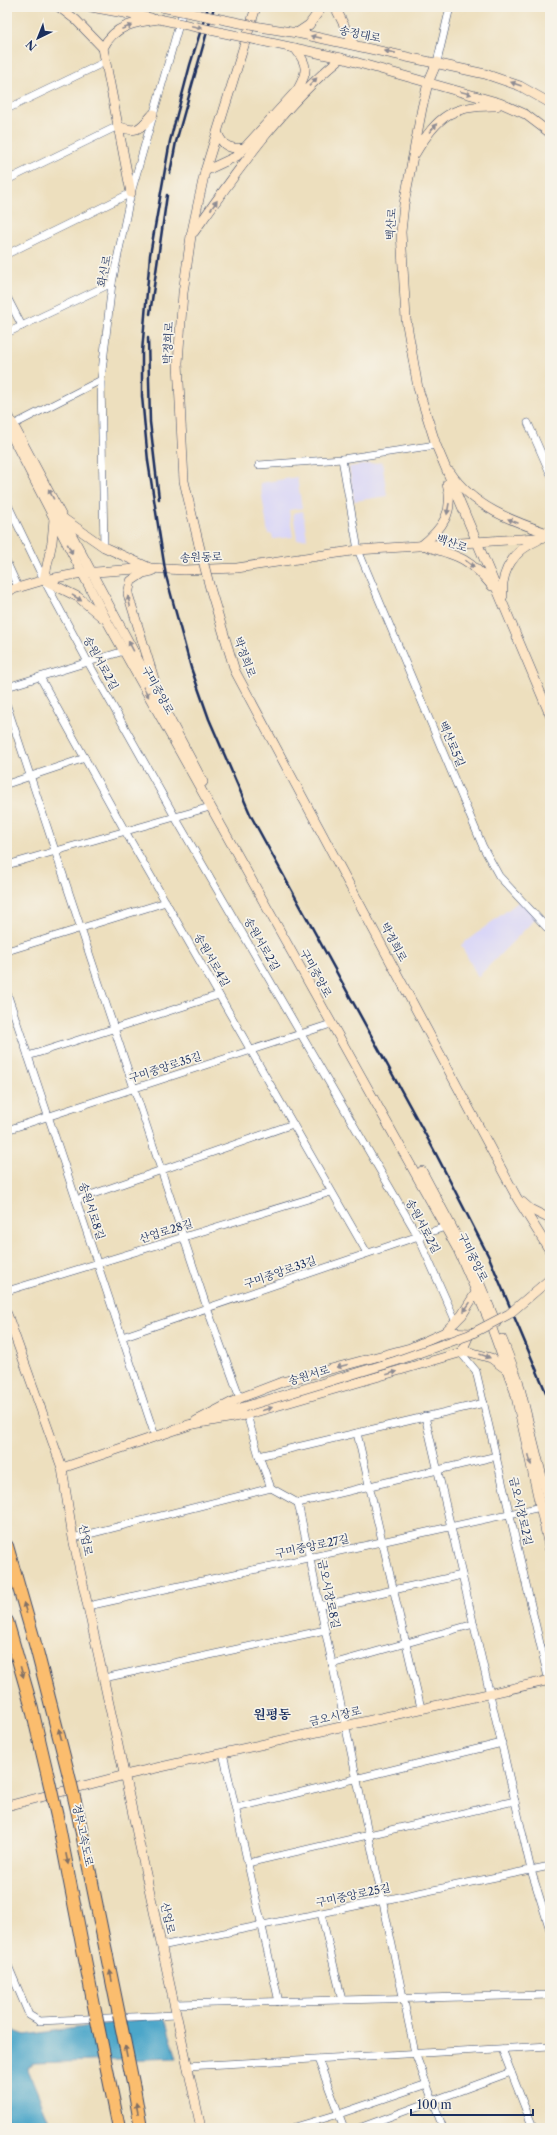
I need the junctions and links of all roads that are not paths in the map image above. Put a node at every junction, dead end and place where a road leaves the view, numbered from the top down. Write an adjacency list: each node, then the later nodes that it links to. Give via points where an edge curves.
1 (59, 7): 12 (street, via 76,20)
2 (91, 7): 9 (street)
3 (160, 7): 10 (street, 송정대로, bridge)
4 (184, 7): 21 (street, 화신로)
5 (256, 7): 24 (street, 박정희로)
6 (322, 7): 10 (street, via 309,25)
7 (335, 7): 11 (street)
8 (450, 7): 16 (street, 백산로)
9 (159, 19): 12 (street, one-way to 9, via 108,37 116,31); 13 (street, one-way to 13, bridge)
10 (297, 33): 11 (street, 송정대로, one-way to 10)
11 (354, 45): 16 (street, 송정대로, one-way to 11)
12 (103, 48): 15 (street)
13 (295, 48): 14 (street); 25 (street, via 306,68 304,77)
14 (341, 58): 17 (street); 25 (street, one-way to 14, via 317,78)
15 (105, 62): 20 (street); 22 (street)
16 (437, 62): 17 (street, 백산로); 18 (street, 송정대로, one-way to 16, via 520,86)
17 (428, 83): 19 (street, one-way to 19); 26 (street, 백산로)
18 (550, 103)
19 (508, 106): 23 (street, via 525,114); 26 (street, one-way to 19, via 426,135 449,113 476,106)
20 (7, 109)
21 (153, 114): 22 (street, via 140,129 132,131); 29 (street, 화신로)
22 (118, 126): 28 (street); 29 (street)
23 (550, 133)
24 (218, 134): 25 (street, via 227,147); 27 (street, 박정희로)
25 (247, 151): 27 (street, via 238,162); 30 (street, one-way to 25)
26 (411, 160): 40 (street, 백산로, via 401,232 406,319 418,388)
27 (205, 171): 30 (street, 박정희로)
28 (7, 180)
29 (131, 193): 31 (street); 32 (street, 화신로)
30 (191, 236): 95 (street, 박정희로, bridge, via 183,293 178,363 184,481 210,588 235,671)
31 (7, 254)
32 (112, 283): 34 (street); 36 (street, 화신로)
33 (7, 297): 34 (street)
34 (22, 326): 35 (street)
35 (7, 333)
36 (101, 380): 39 (street); 51 (street, 화신로)
37 (7, 413): 39 (street, 구미중앙로)
38 (528, 423): 44 (street)
39 (10, 426): 46 (street, 구미중앙로)
40 (436, 445): 41 (street, 백산로); 42 (street)
41 (440, 457): 47 (street, 백산로, one-way to 41, via 487,508 453,476); 49 (street, 백산로); 50 (street, 백산로, one-way to 50, via 449,489 448,514 436,534)
42 (342, 459): 43 (street); 52 (street)
43 (259, 465)
44 (550, 474)
45 (7, 504): 57 (street)
46 (58, 517): 51 (street); 56 (street, 구미중앙로); 57 (street)
47 (550, 534)
48 (550, 538): 49 (street, 송원동로); 60 (street, 백산로, via 522,548 508,565 502,585)
49 (476, 542): 50 (street, 송원동로); 60 (street, 백산로)
50 (421, 546): 52 (street, 송원동로); 60 (street, 백산로, one-way to 60, via 458,555 470,563 491,584)
51 (104, 547): 54 (street)
52 (358, 550): 55 (street, 송원동로, via 237,568); 79 (street, 백산로5길, via 483,847 499,876)
53 (7, 563): 58 (street)
54 (150, 568): 55 (street, 송원동로); 56 (street, 송원동로)
55 (184, 570): 66 (street, one-way to 55, via 129,603 129,586 143,573)
56 (87, 572): 57 (street, 송원동로); 61 (street, 구미중앙로); 66 (street, 구미중앙로, one-way to 56)
57 (44, 580): 58 (street, 송원동로); 61 (street, one-way to 61, via 78,598); 63 (street, 송원서로2길)
58 (18, 587): 59 (street, 송원동로)
59 (7, 591)
60 (506, 607): 68 (street, 백산로)
61 (107, 621): 62 (street, 구미중앙로)
62 (124, 651): 63 (street); 72 (street, 구미중앙로, one-way to 72)
63 (88, 662): 64 (street); 73 (street, 송원서로2길)
64 (40, 677): 65 (street); 69 (street, 송원서로4길)
65 (7, 687)
66 (162, 705): 109 (street, 구미중앙로, via 307,969 448,1216 472,1265)
67 (7, 706): 70 (street)
68 (550, 715)
69 (84, 758): 70 (street); 74 (street, 송원서로4길)
70 (32, 776): 71 (street); 75 (street)
71 (7, 784)
72 (210, 807): 73 (street); 84 (street, 구미중앙로)
73 (175, 817): 74 (street); 86 (street, 송원서로2길)
74 (125, 831): 75 (street); 77 (street, 송원서로4길)
75 (56, 851): 76 (street); 78 (street)
76 (7, 865)
77 (166, 902): 78 (street); 82 (street, 송원서로4길)
78 (82, 928): 80 (street); 85 (street)
79 (550, 931)
80 (7, 951)
81 (7, 993): 83 (street, 송원서로8길)
82 (219, 995): 85 (street); 87 (street, 송원서로4길)
83 (9, 1007): 88 (street, 송원서로8길)
84 (331, 1024): 86 (street, 구미중앙로35길); 98 (street, 구미중앙로, via 392,1128)
85 (115, 1028): 88 (street); 89 (street)
86 (301, 1034): 87 (street, 구미중앙로35길); 99 (street, 송원서로2길)
87 (250, 1050): 89 (street, 구미중앙로35길); 91 (street, 송원서로4길)
88 (28, 1056): 90 (street, 송원서로8길)
89 (135, 1088): 90 (street, 구미중앙로35길); 93 (street)
90 (48, 1117): 92 (street, 구미중앙로35길); 96 (street, 송원서로8길)
91 (293, 1124): 93 (street); 94 (street, 송원서로4길)
92 (7, 1130)
93 (162, 1170): 96 (street); 100 (street)
94 (331, 1192): 100 (street, 산업로28길); 102 (street, 송원서로4길)
95 (517, 1198): 97 (street, via 530,1209); 101 (street, 박정희로)
96 (76, 1200): 103 (street, 송원서로8길)
97 (550, 1219)
98 (445, 1227): 99 (street, 구미중앙로33길); 106 (street, 구미중앙로)
99 (418, 1236): 102 (street, 구미중앙로33길); 110 (street, 송원서로2길)
100 (184, 1237): 103 (street, 산업로28길); 107 (street)
101 (550, 1251)
102 (367, 1254): 107 (street, 구미중앙로33길)
103 (98, 1264): 105 (street, 산업로28길); 113 (street, 송원서로8길)
104 (550, 1279): 118 (street, 송원서로, bridge, via 509,1314 469,1335)
105 (7, 1291)
106 (477, 1291): 109 (street, 구미중앙로); 110 (street, one-way to 110)
107 (207, 1308): 113 (street, 구미중앙로33길); 116 (street)
108 (7, 1314): 125 (street, 산업로)
109 (493, 1321): 112 (street); 115 (street, 구미중앙로); 130 (street, 구미중앙로, via 518,1380)
110 (456, 1322): 111 (street)
111 (445, 1332): 112 (street); 116 (street, one-way to 116, via 410,1348 282,1382)
112 (470, 1333): 114 (street)
113 (122, 1337): 122 (street, 송원서로8길)
114 (461, 1353): 115 (street, one-way to 115, via 466,1351 480,1354); 117 (street, 금오시장로2길, via 476,1370); 118 (street, one-way to 114)
115 (506, 1368): 130 (street, 구미중앙로, one-way to 130, via 515,1392)
116 (240, 1398): 120 (street)
117 (484, 1403): 119 (street); 124 (street, 금오시장로2길)
118 (245, 1411): 120 (street, 송원서로); 123 (street)
119 (425, 1416): 121 (street); 126 (street)
120 (188, 1425): 122 (street, 송원서로)
121 (357, 1433): 123 (street); 127 (street)
122 (155, 1436): 125 (street, 송원서로)
123 (259, 1456): 128 (street)
124 (497, 1456): 126 (street); 131 (street, 금오시장로2길)
125 (62, 1468): 133 (street, 산업로)
126 (438, 1470): 127 (street); 132 (street)
127 (370, 1486): 129 (street); 134 (street)
128 (271, 1488): 129 (street); 133 (street)
129 (298, 1503): 137 (street, 금오시장로8길)
130 (546, 1508): 131 (street, 구미중앙로27길); 136 (street, 구미중앙로)
131 (510, 1514): 132 (street, 구미중앙로27길); 148 (street, 금오시장로2길)
132 (451, 1527): 134 (street, 구미중앙로27길); 138 (street)
133 (73, 1538): 140 (street, 산업로)
134 (382, 1542): 137 (street, 구미중앙로27길); 139 (street)
135 (7, 1546): 185 (highway, 경부고속도로, one-way to 135, bridge, via 78,1814 36,1647)
136 (550, 1551)
137 (310, 1557): 140 (street, 구미중앙로27길); 141 (street, 금오시장로8길)
138 (462, 1575): 139 (street); 143 (street)
139 (394, 1590): 141 (street); 145 (street)
140 (88, 1606): 147 (street, 산업로)
141 (320, 1606): 144 (street, 금오시장로8길)
142 (7, 1621): 184 (highway, 경부고속도로, one-way to 184, bridge, via 31,1705 58,1821)
143 (474, 1624): 145 (street); 149 (street)
144 (325, 1630): 146 (street, 금오시장로8길); 147 (street)
145 (406, 1643): 146 (street); 150 (street)
146 (332, 1664): 151 (street, 금오시장로8길)
147 (104, 1678): 154 (street, 산업로)
148 (549, 1682): 149 (street, 금오시장로)
149 (490, 1693): 150 (street, 금오시장로); 152 (street)
150 (421, 1708): 151 (street, 금오시장로)
151 (345, 1726): 153 (street, 금오시장로); 155 (street, 금오시장로8길)
152 (502, 1743): 155 (street); 156 (street)
153 (223, 1753): 154 (street, 금오시장로); 158 (street)
154 (125, 1775): 157 (street); 167 (street, 산업로)
155 (356, 1778): 158 (street); 159 (street, 금오시장로8길)
156 (515, 1801): 159 (street); 162 (street)
157 (7, 1806)
158 (236, 1808): 160 (street)
159 (368, 1834): 160 (street); 163 (street, 금오시장로8길)
160 (248, 1863): 165 (street)
161 (550, 1866): 162 (street, 구미중앙로25길)
162 (531, 1870): 163 (street, 구미중앙로25길); 166 (street)
163 (382, 1901): 164 (street, 구미중앙로25길); 170 (street, 금오시장로8길)
164 (321, 1913): 165 (street, 구미중앙로25길); 171 (street)
165 (262, 1925): 167 (street, 구미중앙로25길); 172 (street)
166 (550, 1930)
167 (161, 1946): 173 (street, 산업로)
168 (7, 1963): 174 (street, via 29,2015 40,2021)
169 (550, 1995): 170 (street)
170 (403, 1998): 171 (street); 177 (street, 금오시장로8길)
171 (342, 2000): 172 (street)
172 (279, 2002): 173 (street)
173 (174, 2004): 174 (street, 산업로)
174 (176, 2015): 179 (street, 산업로)
175 (550, 2046): 176 (street)
176 (502, 2049): 177 (street); 180 (street)
177 (415, 2053): 178 (street); 181 (street, 금오시장로8길)
178 (318, 2059): 179 (street); 183 (street)
179 (187, 2066): 186 (street, 산업로)
180 (511, 2072): 182 (street); 191 (street)
181 (427, 2084): 182 (street, 금오시장로8길); 183 (street)
182 (434, 2101): 189 (street); 190 (street, 금오시장로8길)
183 (339, 2114): 187 (street); 188 (street)
184 (119, 2128)
185 (141, 2128)
186 (200, 2128)
187 (292, 2128)
188 (344, 2128)
189 (359, 2128)
190 (443, 2128)
191 (533, 2128)

